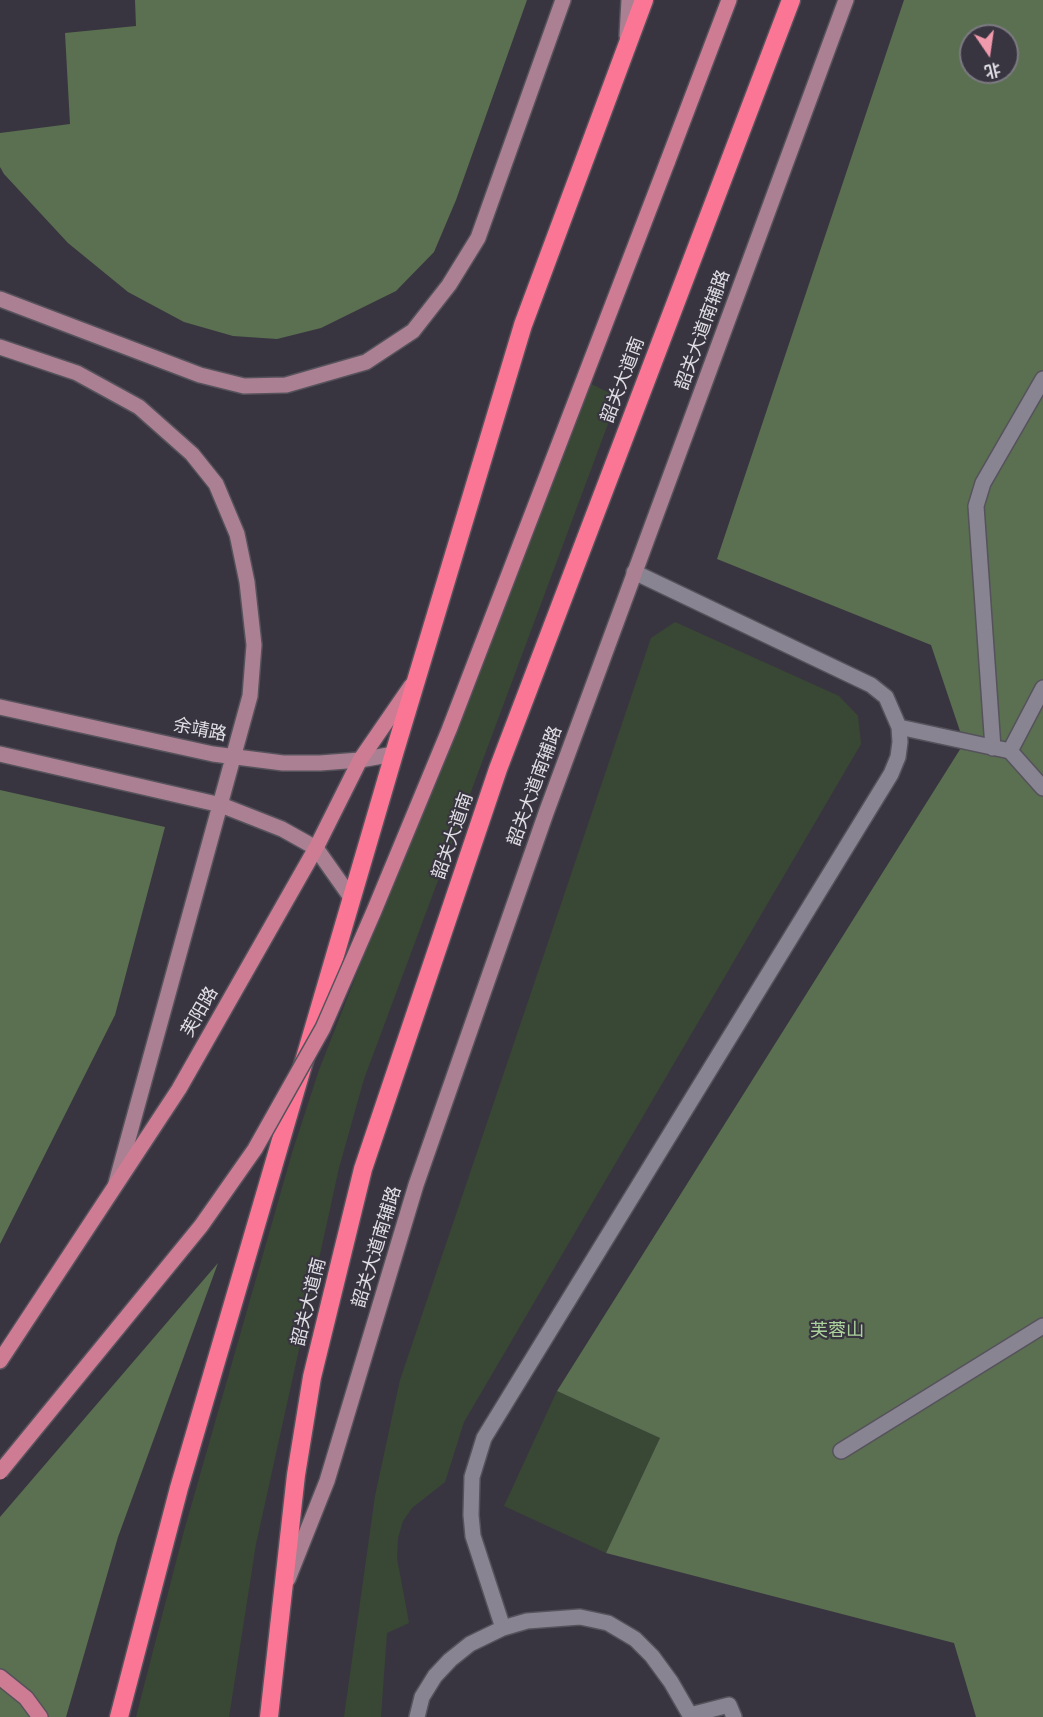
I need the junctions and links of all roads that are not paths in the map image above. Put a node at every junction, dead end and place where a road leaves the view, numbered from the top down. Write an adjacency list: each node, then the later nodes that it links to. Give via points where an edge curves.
1 (563, 0): 8 (street, via 478,238 449,285 412,331 366,362 286,385 243,386 200,375)
2 (629, 0): 7 (street)
3 (644, 0): 7 (highway)
4 (729, 0): 30 (main road, bridge, via 449,730 323,1028 255,1149 201,1226)
5 (791, 0): 31 (highway, 韶关大道南, via 498,769 363,1169 312,1377)
6 (846, 0): 11 (street, 韶关大道南辅路)
7 (626, 50): 12 (highway, via 523,325)
8 (0, 299)
9 (0, 346): 20 (street, via 77,373 139,407 192,454 216,484 237,534 248,582 254,645 250,696)
10 (1043, 379): 16 (lane, via 983,483 976,506)
11 (634, 572): 15 (lane, via 871,685 886,697); 31 (street, 韶关大道南辅路, via 416,1185 327,1481)
12 (419, 673): 19 (highway); 21 (main road, 芙阳路)
13 (1043, 688): 17 (lane)
14 (0, 707): 20 (street, 余靖路)
15 (899, 727): 16 (lane); 32 (lane, via 898,757 891,774 484,1438 472,1477 473,1536)
16 (993, 748): 17 (lane)
17 (1010, 751): 22 (lane)
18 (0, 754): 23 (street)
19 (394, 754): 21 (street, 余靖路); 25 (highway)
20 (234, 757): 21 (street, 余靖路, via 283,763); 23 (street)
21 (360, 760): 24 (main road, 芙阳路)
22 (1043, 788)
23 (221, 805): 24 (street, via 282,829); 26 (street)
24 (316, 848): 25 (street); 26 (main road, 芙阳路, via 179,1089)
25 (352, 899): 35 (highway, via 179,1488)
26 (114, 1189): 28 (main road, 芙阳路)
27 (1043, 1326): 29 (lane)
28 (0, 1361)
29 (841, 1451)
30 (0, 1472)
31 (282, 1593): 36 (highway, 韶关大道南)
32 (503, 1628): 37 (lane, via 450,1660 422,1697); 38 (lane, via 553,1618 580,1617 608,1623 635,1639 652,1656 690,1715 729,1705)
33 (0, 1677): 34 (main road, via 26,1698)
34 (40, 1717)
35 (119, 1717)
36 (269, 1717)
37 (417, 1717)
38 (734, 1717)

